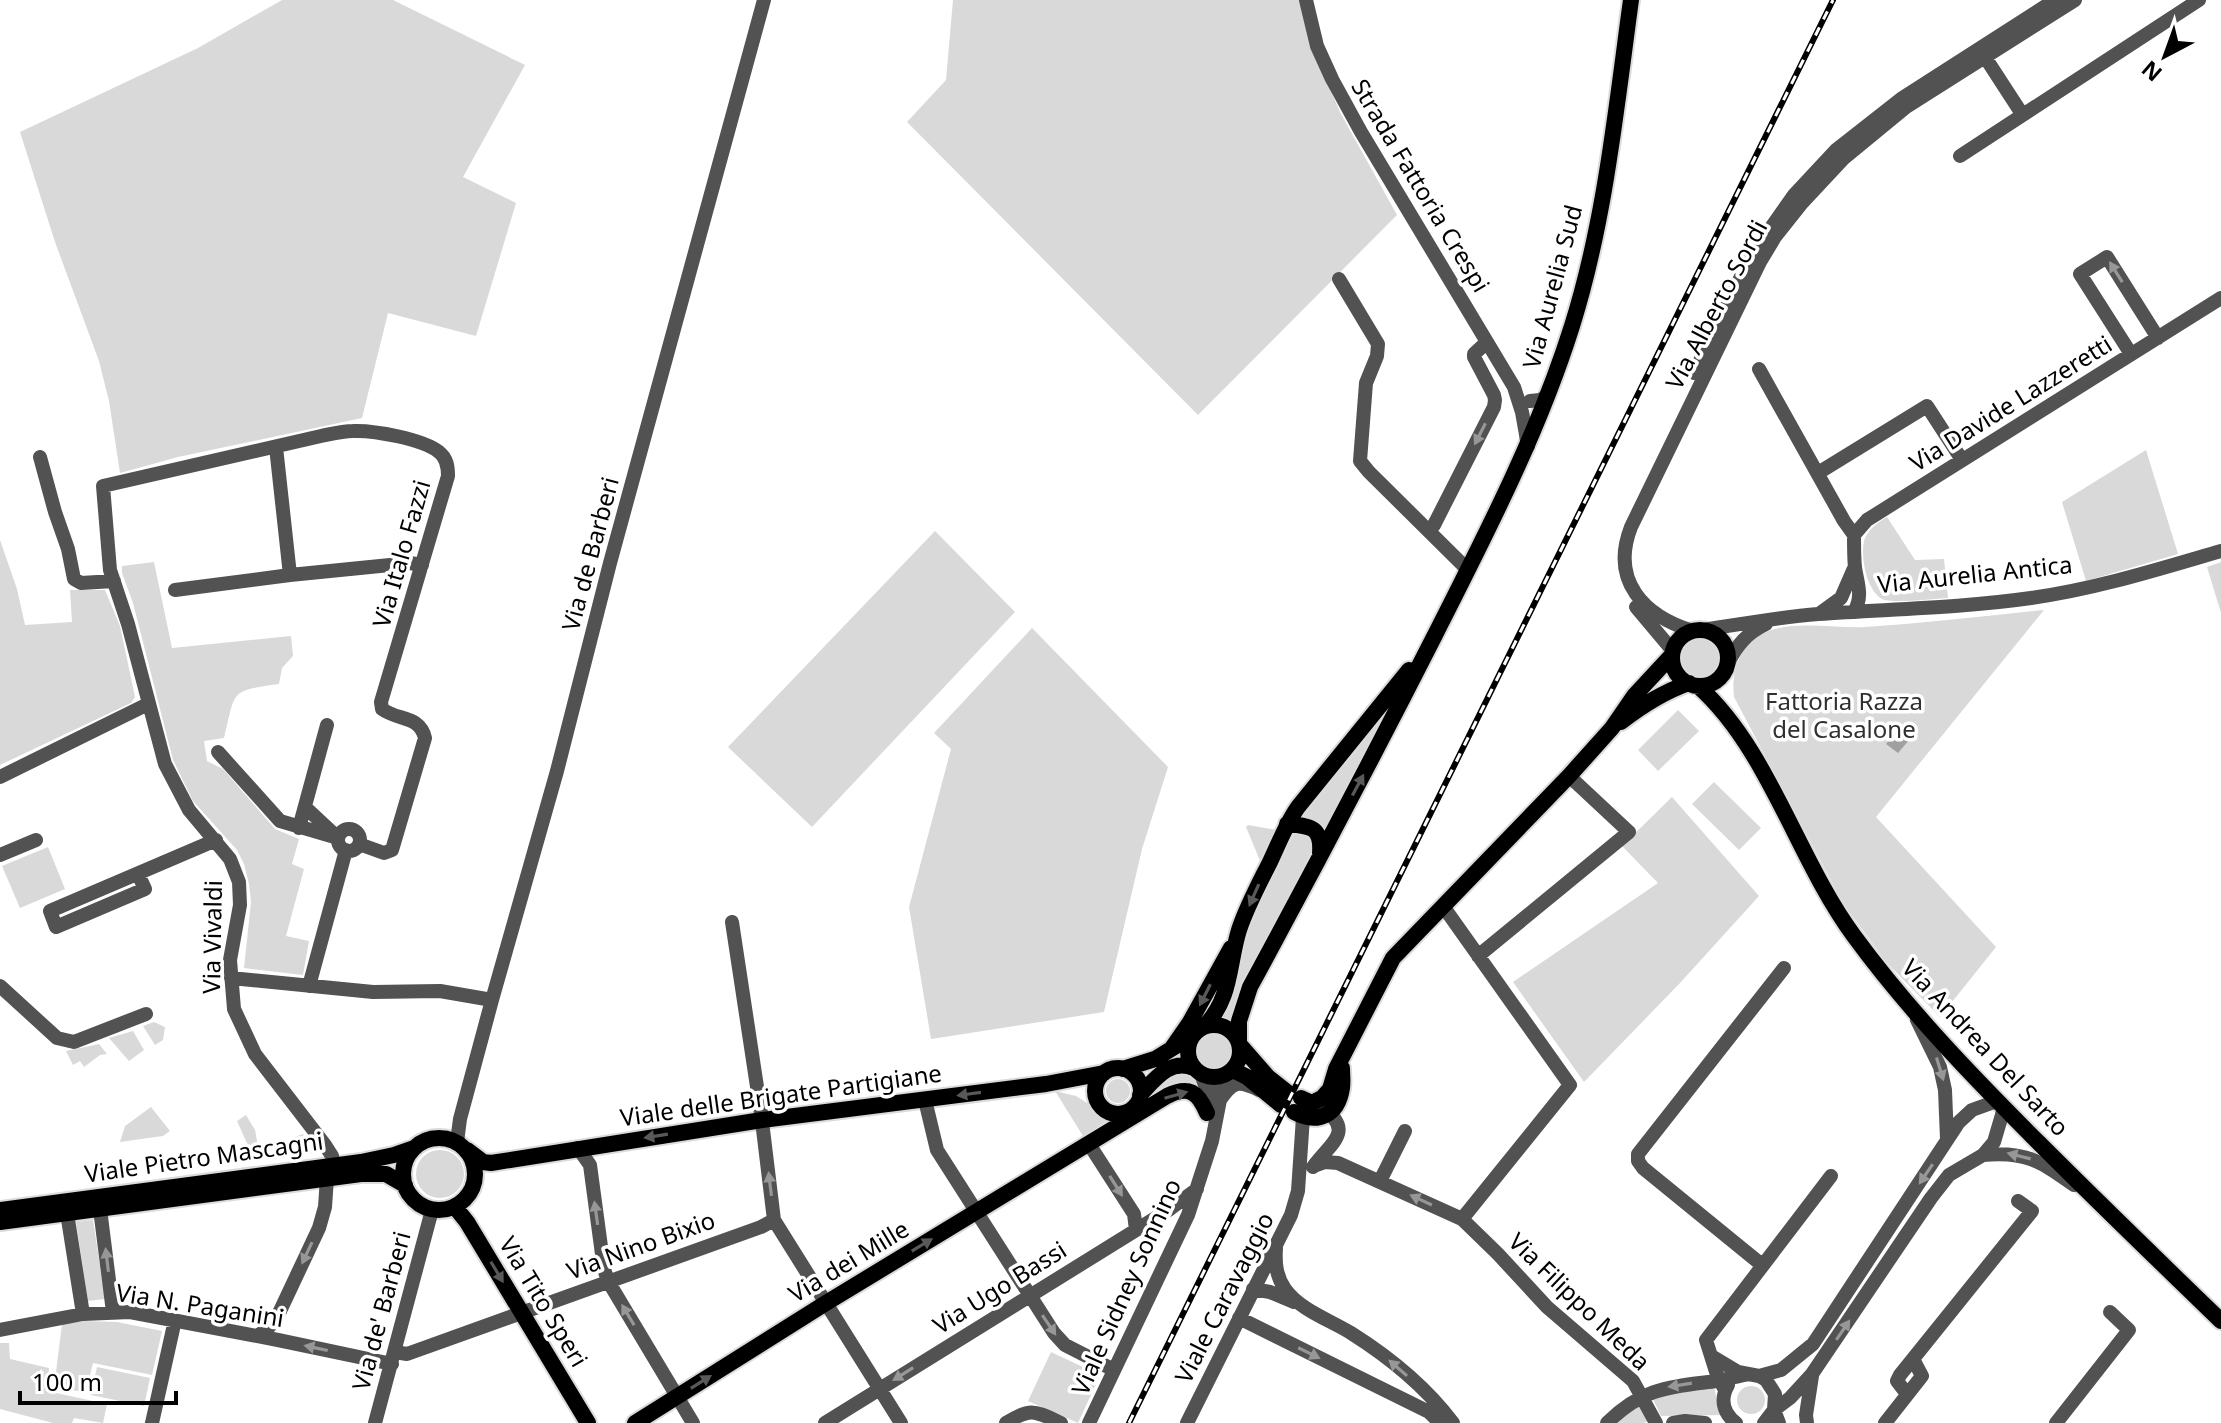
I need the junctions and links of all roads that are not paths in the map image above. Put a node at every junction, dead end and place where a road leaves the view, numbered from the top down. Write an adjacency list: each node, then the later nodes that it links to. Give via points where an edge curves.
1 (764, 0): 67 (street, Via de Barberi, via 610,563 560,772)
2 (1306, 0): 13 (street, Strada Fattoria Crespi, via 1332,79)
3 (1631, 0): 16 (main road, Via Aurelia Sud, via 1591,252)
4 (2055, 0): 40 (street, Via Alberto Sordi, via 1864,126 1794,195 1751,256 1619,533 1616,565 1623,589)
5 (2075, 0): 7 (street, Via Alberto Sordi)
6 (2199, 0): 8 (street)
7 (1985, 57): 8 (street); 38 (street, Via Alberto Sordi, via 1906,107 1844,158 1775,237 1739,302 1625,545 1626,572 1641,601 1667,622)
8 (2022, 114): 9 (street)
9 (1960, 156)
10 (1339, 279): 25 (street, via 1378,344 1366,383 1360,461)
11 (2221, 298): 12 (street, Via Davide Lazzeretti)
12 (2158, 338): 14 (street, Via Davide Lazzeretti); 14 (street, one-way to 14, via 2107,257 2080,274)
13 (1487, 342): 17 (street, Strada Fattoria Crespi); 25 (street, Via Aurelia Sud, one-way to 25, via 1474,357 1494,395 1494,407)
14 (2131, 354): 22 (street, Via Davide Lazzeretti)
15 (1759, 369): 23 (street)
16 (1547, 396): 17 (street); 18 (main road, Via Aurelia Sud)
17 (1526, 406): 18 (street, Strada Fattoria Crespi); 19 (street)
18 (1539, 419): 19 (main road, Via Aurelia Sud)
19 (1528, 446): 29 (main road, Via Aurelia Sud)
20 (276, 447): 24 (street, Via Italo Fazzi); 28 (street, Via Italo Fazzi, via 355,430 437,450 446,461 448,476); 30 (street)
21 (40, 457): 31 (street, via 74,579)
22 (1962, 460): 23 (street, via 1927,406); 26 (street, Via Davide Lazzeretti, via 1867,520)
23 (1818, 473): 26 (street)
24 (103, 486): 31 (street, Via Vivaldi)
25 (1429, 531): 29 (street)
26 (1854, 535): 33 (street)
27 (2221, 551): 34 (street, Via Aurelia Antica, via 2031,598)
28 (422, 565): 30 (street); 55 (street, Via Italo Fazzi, via 381,706 417,723 425,738 392,850 384,853)
29 (1468, 570): 39 (main road, Via Aurelia Sud)
30 (290, 575): 32 (street)
31 (114, 581): 43 (street, Via Vivaldi)
32 (175, 590)
33 (1854, 590): 34 (street); 35 (street, via 1859,604); 36 (street)
34 (1876, 611): 35 (street, Via Aurelia Antica)
35 (1854, 612): 36 (street, Via Aurelia Antica)
36 (1818, 614): 37 (street, Via Aurelia Antica)
37 (1778, 618): 38 (street, Via Aurelia Antica); 41 (street, Via Aurelia Antica, via 1746,636)
38 (1698, 630): 40 (main road, Via Aurelia Antica, via 1680,638); 41 (main road, via 1715,634 1724,643)
39 (1434, 636): 51 (main road); 56 (main road, one-way to 39)
40 (1673, 653): 42 (main road, via 1676,672); 45 (main road, Via Aurelia Antica)
41 (1726, 667): 42 (main road, Via Aurelia Antica, via 1715,682); 46 (main road, Via Andrea Del Sarto, via 1726,699)
42 (1693, 685): 45 (main road, Via Aurelia Antica, via 1647,702); 46 (main road, Via Andrea Del Sarto)
43 (148, 704): 49 (street); 54 (street, Via Vivaldi, via 173,783)
44 (327, 725): 50 (street)
45 (1612, 728): 48 (main road, Via Aurelia Antica)
46 (1737, 730): 68 (main road, Via Andrea Del Sarto, via 1825,893)
47 (218, 752): 52 (street, via 280,821)
48 (1569, 776): 59 (main road, Via Aurelia Antica); 62 (street, via 1629,832)
49 (0, 777)
50 (305, 807): 52 (street); 55 (street)
51 (1287, 824): 56 (main road, via 1314,829); 61 (main road, one-way to 61)
52 (299, 828): 55 (street)
53 (36, 840): 57 (street)
54 (216, 840): 58 (street); 64 (street, Via Vivaldi, via 239,882)
55 (348, 844): 66 (street)
56 (1320, 853): 71 (main road, via 1250,987 1239,1021)
57 (0, 855)
58 (138, 874): 58 (street, via 145,889 56,927 50,911)
59 (1443, 906): 62 (street); 73 (main road, Via Aurelia Antica, via 1393,958)
60 (732, 922): 89 (street)
61 (1236, 940): 70 (main road, via 1226,991 1217,1012); 72 (main road, one-way to 72)
62 (1478, 956): 115 (street, via 1570,1085)
63 (1784, 968): 120 (street, via 1638,1154 1643,1168)
64 (231, 978): 66 (street); 101 (street, Via Vivaldi, via 234,1009 255,1054 325,1145)
65 (0, 986): 69 (street, via 68,1042)
66 (309, 986): 67 (street, via 440,991)
67 (492, 1000): 94 (street, Via de Barberi, via 460,1119)
68 (1909, 1006): 85 (main road, Via Andrea Del Sarto); 91 (street, one-way to 91, via 1940,1067)
69 (146, 1014)
70 (1198, 1032): 71 (main road, via 1221,1026); 72 (main road); 75 (main road, via 1188,1053)
71 (1239, 1043): 77 (main road, via 1239,1061); 84 (main road)
72 (1172, 1048): 74 (main road)
73 (1344, 1052): 84 (main road, Via Aurelia Antica, via 1322,1098); 87 (main road, Via Aurelia Antica, via 1340,1095)
74 (1123, 1069): 76 (main road); 80 (main road, via 1139,1081)
75 (1197, 1071): 77 (main road, via 1214,1078); 80 (main road, via 1179,1065 1167,1069); 86 (street, Viale Sidney Sonnino, via 1206,1088)
76 (1104, 1073): 78 (main road, Viale delle Brigate Partigiane); 82 (main road, via 1096,1085)
77 (1228, 1073): 79 (main road, via 1247,1077); 83 (street, Viale Sidney Sonnino, via 1219,1086)
78 (1050, 1083): 81 (main road, Viale delle Brigate Partigiane, one-way to 81); 82 (main road)
79 (1265, 1093): 83 (street, via 1238,1083); 84 (main road)
80 (1140, 1095): 88 (main road, via 1131,1110)
81 (925, 1100): 89 (main road, Viale delle Brigate Partigiane); 114 (street, via 935,1145)
82 (1097, 1100): 88 (main road, via 1109,1112)
83 (1220, 1100): 100 (street, Viale Sidney Sonnino)
84 (1296, 1104): 87 (main road, via 1316,1119); 106 (street, Viale Caravaggio)
85 (2001, 1105): 91 (street, via 1972,1110); 97 (street, via 1994,1142); 108 (main road, Via Andrea Del Sarto)
86 (1207, 1113): 93 (main road, one-way to 86, via 1176,1091 1198,1095); 100 (street, Viale Sidney Sonnino)
87 (1329, 1113): 92 (street, via 1339,1124)
88 (1120, 1114): 93 (main road, Via dei Mille)
89 (762, 1120): 96 (main road, Viale delle Brigate Partigiane, one-way to 96); 116 (street, one-way to 89)
90 (1405, 1131): 103 (street)
91 (1947, 1139): 139 (street, one-way to 139, via 1813,1344 1781,1370)
92 (1336, 1141): 98 (street, Viale Caravaggio); 99 (street)
93 (1091, 1143): 114 (main road, Via dei Mille); 118 (street, one-way to 118, via 1134,1214)
94 (462, 1146): 95 (main road, via 448,1138 429,1139); 96 (main road, Viale delle Brigate Partigiane, via 491,1163); 109 (main road, via 475,1168 474,1187)
95 (414, 1148): 101 (main road, Viale Pietro Mascagni); 104 (main road, via 405,1161)
96 (578, 1148): 121 (street, one-way to 96, via 590,1165)
97 (1983, 1155): 108 (street, one-way to 97, via 2027,1157 2008,1152); 138 (street, one-way to 97, via 1931,1198 1949,1175)
98 (1314, 1166): 99 (street, via 1332,1161); 106 (street, Viale Caravaggio)
99 (1350, 1168): 103 (street, Via Filippo Meda)
100 (1203, 1169): 105 (street, Viale Sidney Sonnino)
101 (331, 1172): 104 (main road, Viale Pietro Mascagni, via 381,1173); 110 (main road, Viale Pietro Mascagni); 111 (main road, Viale Pietro Mascagni); 134 (street, one-way to 134, via 319,1228 280,1311)
102 (1831, 1176): 120 (street)
103 (1380, 1181): 115 (street, Via Filippo Meda, one-way to 103)
104 (405, 1185): 112 (main road, via 418,1204)
105 (1197, 1189): 118 (street, Via Ugo Bassi); 137 (street, Viale Sidney Sonnino)
106 (1298, 1191): 119 (street, Viale Caravaggio)
107 (2018, 1201): 165 (street, via 2032,1211 1913,1359 1922,1376)
108 (2097, 1201): 132 (main road, Via Andrea Del Sarto)
109 (455, 1207): 112 (main road); 127 (main road, Via Tito Speri, one-way to 127)
110 (100, 1209): 113 (main road, Viale Pietro Mascagni); 126 (street, one-way to 110)
111 (0, 1210)
112 (432, 1210): 136 (street, Via de' Barberi)
113 (67, 1213): 117 (main road, Viale Pietro Mascagni); 129 (street)
114 (977, 1213): 123 (street); 124 (main road, Via dei Mille, one-way to 114)
115 (1462, 1219): 142 (street, Via Filippo Meda, via 1547,1307 1629,1376)
116 (774, 1220): 121 (street, Via Nino Bixio); 124 (street)
117 (0, 1222)
118 (1136, 1230): 123 (street, Via Ugo Bassi)
119 (1276, 1245): 122 (street, Viale Caravaggio); 125 (street, via 1279,1278)
120 (1762, 1265): 135 (street, via 1706,1340)
121 (608, 1281): 127 (street, Via Nino Bixio); 143 (street, one-way to 121)
122 (1253, 1289): 125 (street); 130 (street, Viale Caravaggio)
123 (1030, 1296): 137 (street, one-way to 137, via 1065,1345); 141 (street, Via Ugo Bassi, one-way to 141)
124 (826, 1303): 141 (street); 143 (main road, Via dei Mille, one-way to 124)
125 (1303, 1305): 144 (street, one-way to 125, via 1389,1359)
126 (113, 1312): 129 (street, Via N. Paganini); 131 (street, Via N. Paganini)
127 (521, 1312): 136 (street, Via Nino Bixio); 149 (main road, Via Tito Speri)
128 (2110, 1312): 166 (street, via 2129,1330)
129 (83, 1314): 133 (street, Via N. Paganini)
130 (1239, 1318): 144 (street, one-way to 144); 146 (street, Viale Caravaggio)
131 (175, 1320): 134 (street, Via N. Paganini); 147 (street)
132 (2221, 1321)
133 (0, 1330)
134 (258, 1336): 136 (street, Via N. Paganini, one-way to 134)
135 (1713, 1357): 139 (street); 140 (street)
136 (394, 1358): 148 (street, Via de' Barberi)
137 (1114, 1370): 156 (street, Viale Sidney Sonnino)
138 (1812, 1374): 145 (street); 164 (street)
139 (1749, 1376): 140 (street); 145 (street, via 1772,1386)
140 (1722, 1385): 142 (street, one-way to 142, via 1680,1384); 162 (street, via 1724,1407)
141 (880, 1389): 152 (street, Via Ugo Bassi); 153 (street)
142 (1643, 1396): 158 (street); 159 (street, Via Filippo Meda)
143 (676, 1397): 150 (main road, Via dei Mille); 151 (street)
144 (1432, 1415): 157 (street)
145 (1776, 1417): 163 (street)
146 (1188, 1422)
147 (152, 1423)
148 (375, 1423)
149 (588, 1423)
150 (635, 1423)
151 (693, 1423)
152 (825, 1423)
153 (901, 1423)
154 (1006, 1423): 155 (street, via 1031,1411)
155 (1061, 1423)
156 (1089, 1423)
157 (1453, 1423)
158 (1607, 1423)
159 (1656, 1423)
160 (1673, 1423): 161 (street)
161 (1705, 1423)
162 (1736, 1423)
163 (1764, 1423)
164 (1807, 1423)
165 (1885, 1423)
166 (2056, 1423)

